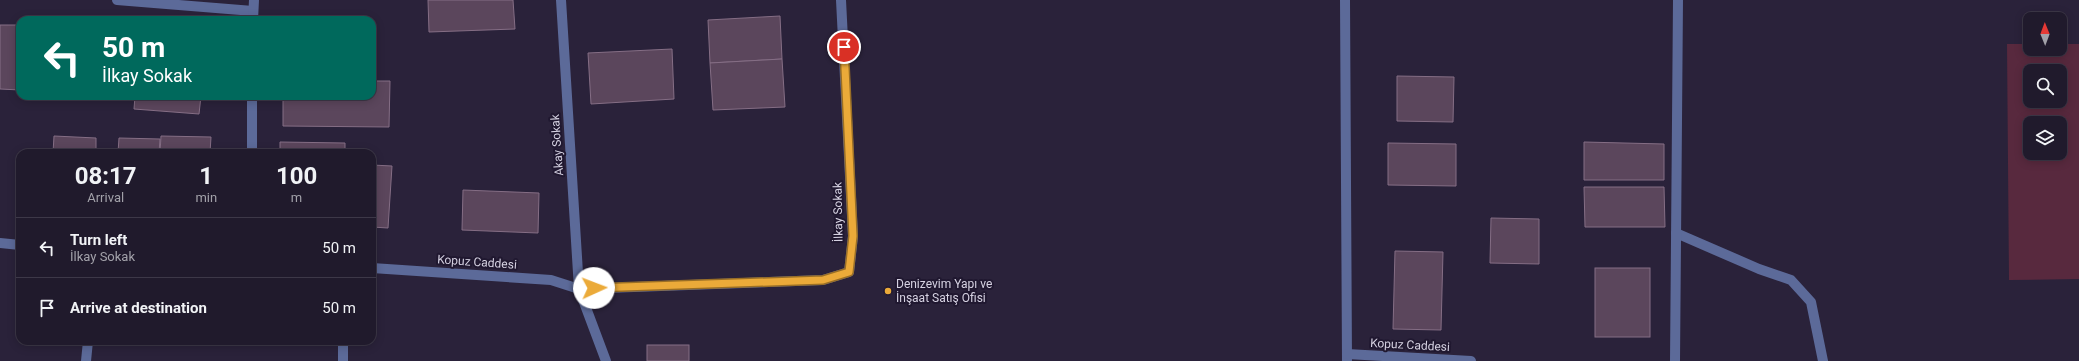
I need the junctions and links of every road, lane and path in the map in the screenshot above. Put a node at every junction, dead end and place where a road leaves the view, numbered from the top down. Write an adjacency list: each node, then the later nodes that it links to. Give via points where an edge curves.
1 (117, 0): 7 (street)
2 (254, 0): 7 (street)
3 (561, 0): 14 (street, Akay Sokak)
4 (841, 0): 14 (street, İlkay Sokak, via 853,236 849,272 823,280)
5 (1345, 0): 17 (street)
6 (1678, 0): 10 (street)
7 (253, 16)
8 (252, 100): 9 (street)
9 (252, 149)
10 (1676, 233): 22 (street); 23 (street, via 1791,280 1811,302)
11 (0, 244): 12 (street)
12 (16, 245)
13 (376, 268): 14 (street, Kopuz Caddesi, via 550,280)
14 (579, 288): 20 (street, Akay Sokak)
15 (88, 345): 18 (street)
16 (343, 345): 19 (street)
17 (1347, 358): 21 (street, Kopuz Caddesi)
18 (86, 361)
19 (343, 361)
20 (606, 361)
21 (1471, 361)
22 (1676, 361)
23 (1823, 361)

